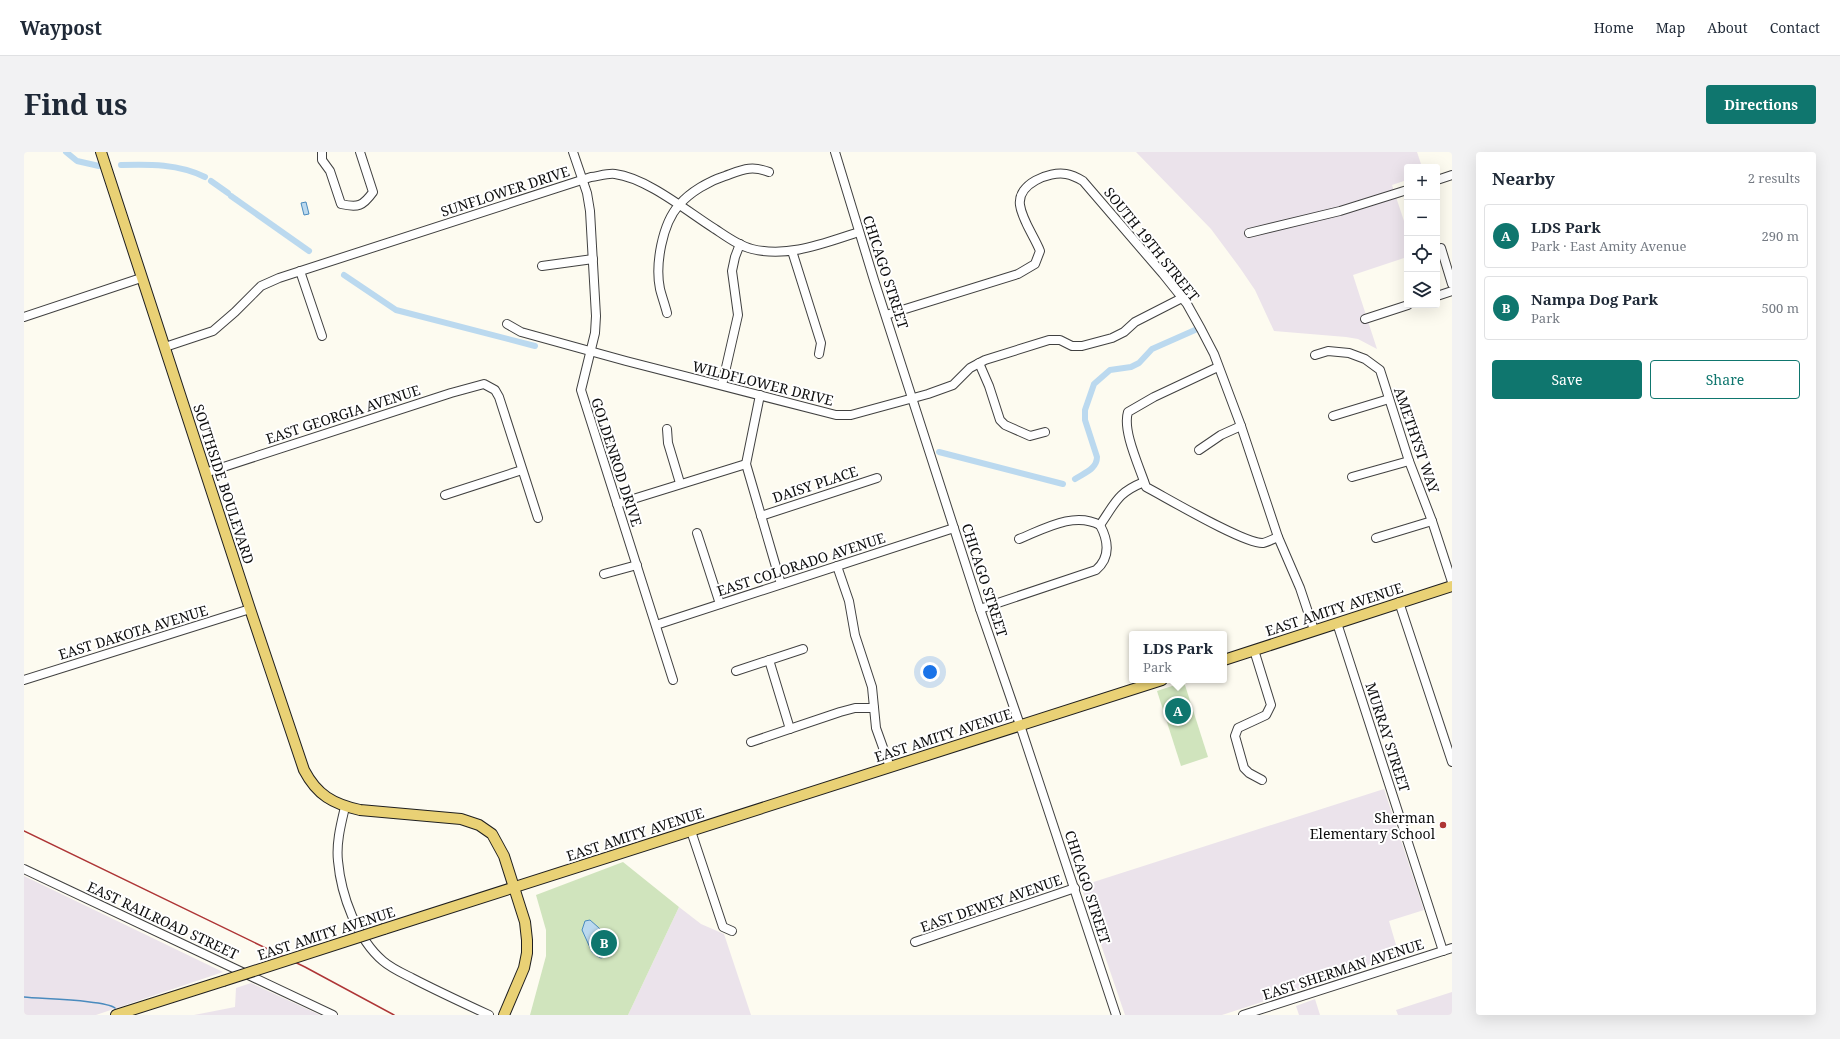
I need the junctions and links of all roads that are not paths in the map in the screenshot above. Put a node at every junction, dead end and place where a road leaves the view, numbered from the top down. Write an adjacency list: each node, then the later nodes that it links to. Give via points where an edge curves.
1 (101, 152): 20 (main road, SOUTHSIDE BOULEVARD)
2 (322, 152): 3 (street, via 322,160 330,172 341,204 353,207 365,202 373,192)
3 (360, 152)
4 (574, 152): 9 (street, GOLDENROD DRIVE)
5 (834, 152): 12 (street, CHICAGO STREET)
6 (769, 172): 11 (street, via 747,168 710,181)
7 (1452, 175): 8 (street)
8 (1440, 179)
9 (582, 180): 11 (street, SUNFLOWER DRIVE, via 614,174 632,177); 17 (street, GOLDENROD DRIVE, via 590,211); 19 (street, SUNFLOWER DRIVE)
10 (1404, 191): 13 (street)
11 (679, 205): 14 (street, SUNFLOWER DRIVE); 26 (street, via 669,223 659,257 660,288)
12 (859, 232): 16 (street, SUNFLOWER DRIVE); 27 (street, CHICAGO STREET)
13 (1249, 233)
14 (740, 244): 16 (street, SUNFLOWER DRIVE, via 752,249); 38 (street, via 732,271 738,315)
15 (1441, 248): 21 (street)
16 (792, 251): 34 (street, via 821,343)
17 (593, 258): 18 (street); 33 (street, GOLDENROD DRIVE, via 596,316)
18 (542, 266)
19 (300, 271): 31 (street); 32 (street, SUNFLOWER DRIVE, via 261,286 213,331)
20 (141, 278): 28 (street); 32 (main road, SOUTHSIDE BOULEVARD)
21 (1452, 284)
22 (1452, 291): 23 (street)
23 (1440, 295)
24 (1182, 298): 27 (street, SOUTH 19TH STREET, via 1083,181 1075,176 1059,174 1033,181 1023,191 1020,204 1040,250 1035,264 1018,274); 36 (street, WILDFLOWER DRIVE, via 1135,322 1112,338 1082,346 1049,340); 37 (street, SOUTH 19TH STREET, via 1201,329)
25 (1404, 306): 29 (street)
26 (667, 313)
27 (886, 315): 40 (street, CHICAGO STREET)
28 (24, 317)
29 (1365, 319)
30 (507, 324): 33 (street, WILDFLOWER DRIVE, via 521,332)
31 (322, 336)
32 (165, 347): 50 (main road, SOUTHSIDE BOULEVARD)
33 (591, 351): 38 (street, WILDFLOWER DRIVE); 56 (street, GOLDENROD DRIVE, via 581,390)
34 (819, 354)
35 (1315, 355): 41 (street, AMETHYST WAY, via 1328,352 1349,353 1365,359 1380,370)
36 (979, 363): 40 (street, WILDFLOWER DRIVE, via 953,385); 45 (street, via 1000,420 1005,425 1030,436)
37 (1218, 367): 43 (street, SOUTH 19TH STREET); 53 (street, via 1128,412 1126,418 1129,435)
38 (722, 385): 39 (street, WILDFLOWER DRIVE)
39 (760, 395): 40 (street, WILDFLOWER DRIVE, via 836,415 851,415); 48 (street)
40 (912, 398): 61 (street, CHICAGO STREET)
41 (1389, 399): 42 (street); 47 (street, AMETHYST WAY)
42 (1333, 416)
43 (1241, 426): 46 (street, via 1221,435); 63 (street, SOUTH 19TH STREET)
44 (668, 429): 54 (street, via 668,443)
45 (1044, 432)
46 (1199, 450)
47 (1409, 461): 51 (street); 59 (street, AMETHYST WAY)
48 (746, 464): 54 (street); 57 (street)
49 (522, 470): 50 (street, EAST GEORGIA AVENUE, via 499,397 489,386 479,385); 55 (street); 58 (street)
50 (205, 473): 74 (main road, SOUTHSIDE BOULEVARD)
51 (1352, 477)
52 (877, 478): 57 (street, DAISY PLACE)
53 (1144, 482): 60 (street, via 1128,489 1116,499); 63 (street, via 1146,487 1228,531 1264,543)
54 (680, 483): 56 (street)
55 (445, 494)
56 (616, 504): 66 (street, GOLDENROD DRIVE)
57 (761, 516): 70 (street)
58 (538, 518)
59 (1432, 521): 64 (street); 69 (street, AMETHYST WAY)
60 (1100, 524): 65 (street, via 1080,518); 75 (street, via 1108,545 1102,565 1096,570)
61 (954, 528): 67 (street, EAST COLORADO AVENUE); 75 (street, CHICAGO STREET)
62 (698, 533): 73 (street)
63 (1278, 538): 78 (street, SOUTH 19TH STREET, via 1300,588)
64 (1376, 538)
65 (1019, 539)
66 (637, 565): 68 (street); 77 (street, GOLDENROD DRIVE)
67 (837, 566): 70 (street, EAST COLORADO AVENUE); 87 (street, via 872,687)
68 (604, 574)
69 (1452, 582)
70 (781, 584): 73 (street, EAST COLORADO AVENUE)
71 (1452, 586): 72 (main road, EAST AMITY AVENUE)
72 (1400, 602): 76 (main road, EAST AMITY AVENUE); 91 (street)
73 (720, 604): 77 (street, EAST COLORADO AVENUE)
74 (250, 609): 84 (street, EAST DAKOTA AVENUE); 94 (main road, SOUTHSIDE BOULEVARD, via 304,770 320,792 331,801)
75 (980, 609): 88 (street, CHICAGO STREET)
76 (1337, 623): 78 (main road, EAST AMITY AVENUE); 102 (street, MURRAY STREET)
77 (656, 624): 85 (street, GOLDENROD DRIVE)
78 (1314, 630): 80 (main road, EAST AMITY AVENUE)
79 (803, 649): 82 (street)
80 (1254, 650): 81 (main road, EAST AMITY AVENUE); 93 (street, via 1270,708 1266,715 1238,728 1235,736 1244,768)
81 (1227, 659)
82 (769, 660): 83 (street); 89 (street)
83 (736, 671)
84 (24, 680)
85 (674, 680)
86 (1153, 683): 88 (main road, EAST AMITY AVENUE)
87 (874, 708): 89 (street, via 855,708); 92 (street, via 876,728)
88 (1020, 725): 92 (main road, EAST AMITY AVENUE); 98 (street, CHICAGO STREET)
89 (790, 729): 90 (street)
90 (751, 742)
91 (1452, 762)
92 (890, 767): 95 (main road, EAST AMITY AVENUE)
93 (1262, 780)
94 (345, 807): 97 (main road, SOUTHSIDE BOULEVARD, via 461,819 479,825 492,834 499,846); 105 (street, via 340,828 338,860 348,902 363,939 384,962 400,972)
95 (692, 831): 97 (main road, EAST AMITY AVENUE); 99 (street, via 723,927)
96 (24, 869): 104 (street, EAST RAILROAD STREET)
97 (514, 888): 103 (main road, EAST AMITY AVENUE, bridge); 106 (main road, SOUTHSIDE BOULEVARD, via 525,922 527,953 524,968)
98 (1075, 888): 100 (street, EAST DEWEY AVENUE); 107 (street, CHICAGO STREET)
99 (732, 931)
100 (915, 942)
101 (1452, 948): 102 (street, EAST SHERMAN AVENUE)
102 (1443, 951): 108 (street, EAST SHERMAN AVENUE)
103 (116, 1015)
104 (333, 1015)
105 (489, 1015)
106 (504, 1015)
107 (1116, 1015)
108 (1243, 1015)

